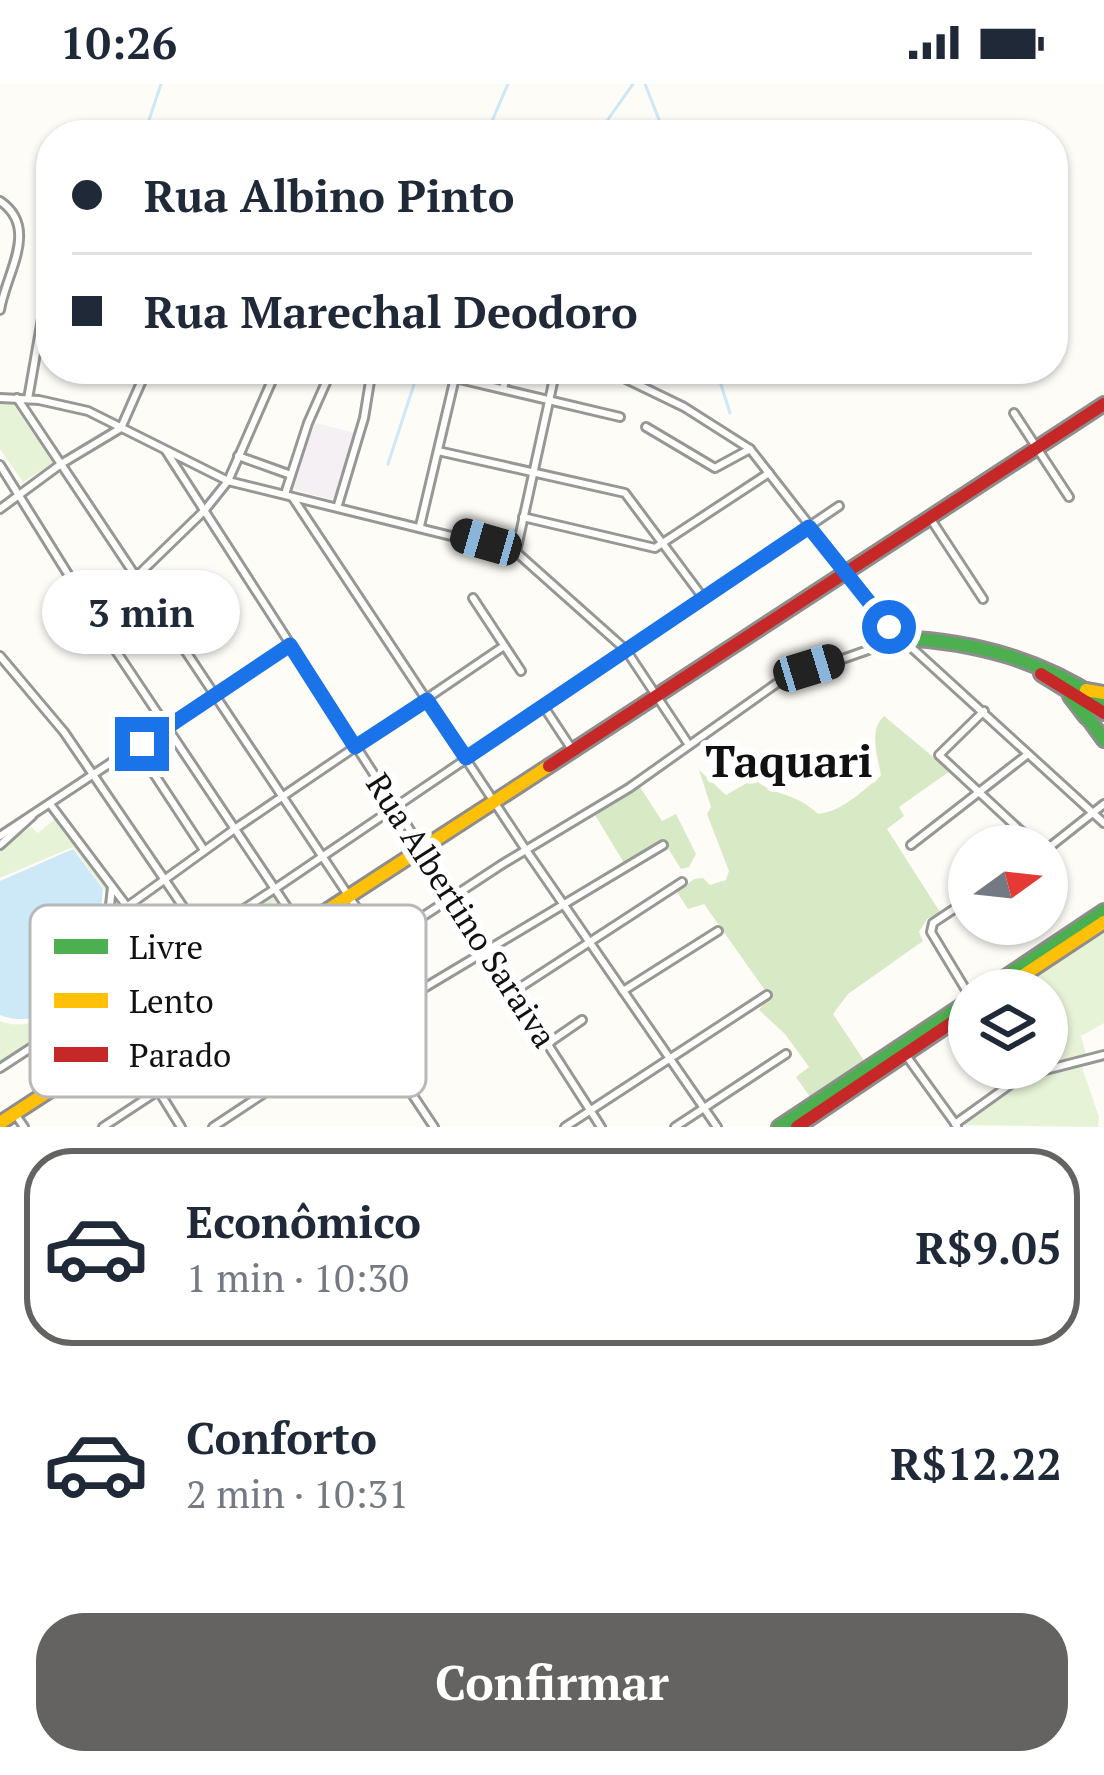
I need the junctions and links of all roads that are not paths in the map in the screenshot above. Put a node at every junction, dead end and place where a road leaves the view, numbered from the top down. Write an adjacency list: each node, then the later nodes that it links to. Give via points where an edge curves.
1 (0, 201): 2 (street, via 21,232)
2 (0, 310)
3 (36, 357): 16 (street)
4 (140, 384): 22 (street)
5 (270, 384): 27 (street)
6 (326, 384): 32 (street)
7 (370, 384): 38 (street)
8 (453, 384): 26 (street)
9 (488, 384): 13 (street)
10 (504, 384): 13 (street)
11 (553, 384): 17 (street)
12 (636, 384): 23 (street)
13 (502, 389): 17 (street)
14 (0, 398): 15 (street)
15 (16, 398): 16 (street); 28 (street)
16 (28, 399): 22 (street)
17 (549, 402): 20 (street); 30 (street)
18 (1104, 404): 24 (street)
19 (1014, 412): 24 (street)
20 (620, 417)
21 (646, 427): 23 (street, via 715,468)
22 (122, 428): 25 (street); 28 (street)
23 (750, 449): 31 (street)
24 (1037, 449): 36 (street); 42 (street)
25 (166, 451): 33 (street); 40 (street, Rua Albertino Saraiva)
26 (438, 451): 30 (street); 43 (street)
27 (237, 455): 32 (street); 33 (street)
28 (61, 464): 35 (street); 48 (street)
29 (0, 466): 35 (street)
30 (533, 472): 41 (street); 45 (street, via 625,494)
31 (770, 473): 44 (street); 45 (street)
32 (291, 475): 34 (street)
33 (228, 482): 34 (street); 40 (street)
34 (288, 495): 38 (street); 61 (street)
35 (19, 496): 39 (street); 52 (street)
36 (1069, 497)
37 (839, 506): 44 (street)
38 (338, 507): 43 (street)
39 (0, 509)
40 (204, 511): 48 (street); 54 (street, Rua Albertino Saraiva)
41 (523, 517): 45 (street, via 644,547); 46 (street)
42 (930, 518): 47 (street); 51 (street)
43 (420, 526): 46 (street)
44 (809, 527): 47 (street); 50 (street)
45 (665, 545): 50 (street)
46 (516, 552): 56 (street)
47 (847, 573): 53 (street); 60 (street)
48 (136, 577): 52 (street); 59 (street)
49 (473, 598): 55 (street)
50 (704, 599): 56 (street)
51 (983, 599)
52 (91, 610): 65 (street)
53 (902, 638): 62 (street, via 989,650 1066,683); 64 (street); 67 (street, via 793,674)
54 (290, 645): 59 (street); 68 (street, Rua Albertino Saraiva)
55 (504, 646): 58 (street); 61 (street)
56 (626, 650): 60 (street); 63 (street)
57 (0, 656): 73 (street)
58 (520, 671)
59 (214, 694): 65 (street); 75 (street)
60 (657, 697): 67 (street); 70 (street)
61 (427, 700): 68 (street); 72 (street)
62 (1095, 706): 66 (street)
63 (544, 707): 70 (street); 72 (street)
64 (984, 711): 71 (street); 74 (street, via 938,755)
65 (169, 725): 69 (street); 84 (street)
66 (1104, 740)
67 (689, 745): 91 (street)
68 (355, 747): 75 (street); 79 (street, Rua Albertino Saraiva)
69 (136, 748): 73 (street); 90 (street)
70 (573, 751): 76 (street)
71 (1028, 754): 74 (street); 80 (street)
72 (466, 758): 76 (street); 79 (street)
73 (94, 776): 77 (street); 94 (street)
74 (981, 791): 83 (street); 89 (street)
75 (282, 796): 84 (street); 93 (street)
76 (494, 802): 91 (street); 92 (street)
77 (50, 804): 81 (street); 96 (street)
78 (1104, 804): 80 (street)
79 (393, 806): 92 (street, Rua Albertino Saraiva); 93 (street)
80 (1094, 812): 82 (street); 85 (street)
81 (34, 814): 86 (street); 87 (street)
82 (1104, 823)
83 (1016, 825)
84 (236, 828): 90 (street); 97 (street)
85 (1068, 832)
86 (0, 836)
87 (0, 845)
88 (663, 845): 100 (street)
89 (911, 845)
90 (205, 850): 94 (street)
91 (526, 850): 99 (street); 100 (street)
92 (422, 851): 98 (street); 99 (street, Rua Albertino Saraiva)
93 (322, 855): 97 (street); 98 (street)
94 (164, 878): 102 (street); 103 (street)
95 (682, 882): 113 (street)
96 (112, 887): 101 (street); 102 (street)
97 (276, 888): 104 (street); 105 (street)
98 (350, 897): 106 (street); 107 (street)
99 (454, 897): 110 (street); 114 (street, Rua Albertino Saraiva)
100 (563, 903): 113 (street); 114 (street)
101 (111, 905)
102 (126, 905)
103 (182, 905)
104 (250, 905)
105 (287, 905)
106 (338, 905)
107 (355, 905)
108 (1104, 911): 115 (street)
109 (948, 913): 116 (street, via 934,923 932,937)
110 (426, 915)
111 (1104, 922): 115 (street)
112 (718, 931): 121 (street)
113 (589, 941): 120 (street); 121 (street)
114 (490, 950): 119 (street); 120 (street, Rua Albertino Saraiva)
115 (1044, 957): 117 (street); 118 (street)
116 (951, 969)
117 (1023, 969)
118 (1028, 969)
119 (426, 987)
120 (516, 990): 126 (street, Rua Albertino Saraiva)
121 (623, 991): 131 (street)
122 (767, 994): 131 (street)
123 (948, 1014): 128 (street)
124 (582, 1020): 126 (street)
125 (948, 1023): 128 (street)
126 (550, 1042): 141 (street, Rua Albertino Saraiva)
127 (30, 1049): 133 (street)
128 (902, 1050): 144 (street); 145 (street)
129 (786, 1054): 140 (street)
130 (1104, 1055): 132 (street)
131 (669, 1057): 140 (street); 141 (street)
132 (1068, 1062)
133 (0, 1068)
134 (999, 1089): 144 (street)
135 (42, 1097): 142 (street)
136 (150, 1097): 147 (street)
137 (163, 1097): 148 (street)
138 (261, 1097): 149 (street)
139 (414, 1097): 150 (street)
140 (703, 1106): 153 (street); 154 (street)
141 (590, 1110): 151 (street); 152 (street, Rua Albertino Saraiva)
142 (15, 1114): 143 (street); 146 (street)
143 (0, 1123)
144 (956, 1125)
145 (786, 1126)
146 (24, 1127)
147 (104, 1127)
148 (181, 1127)
149 (213, 1127)
150 (434, 1127)
151 (565, 1127)
152 (601, 1127)
153 (675, 1127)
154 (717, 1127)

